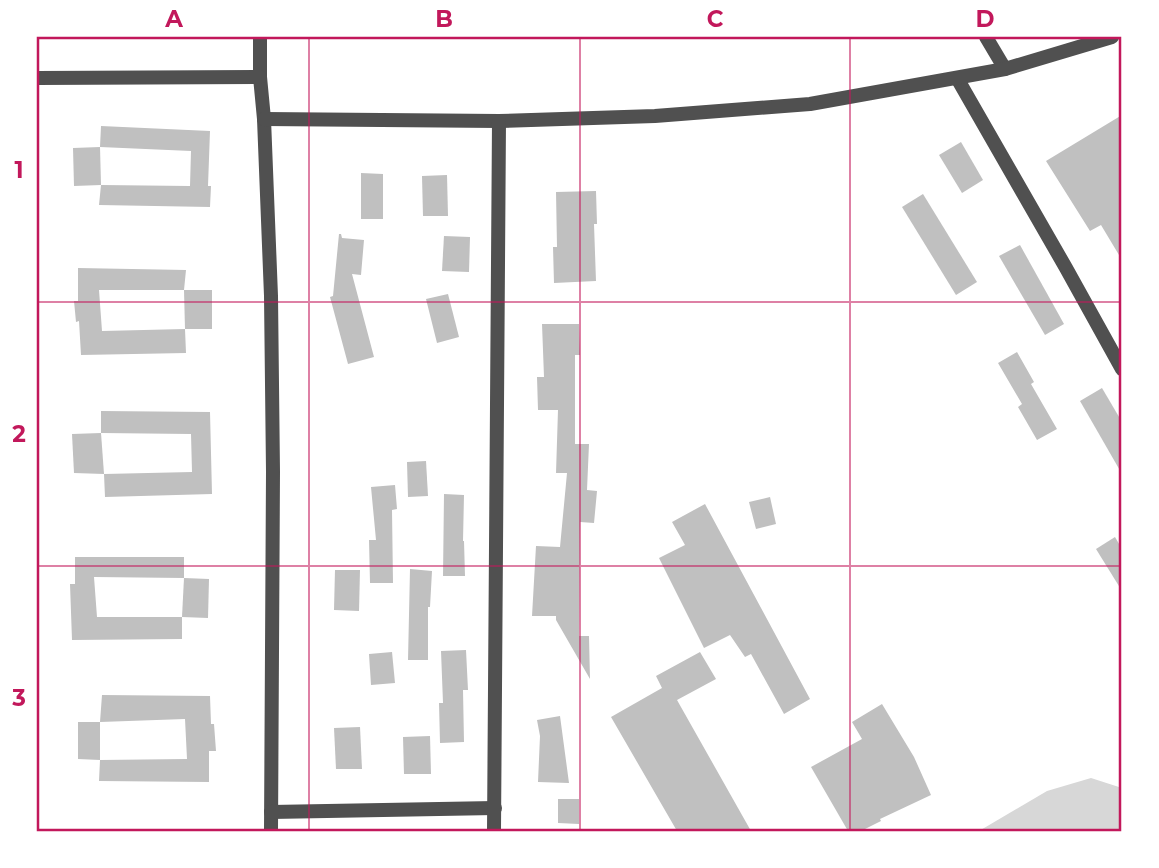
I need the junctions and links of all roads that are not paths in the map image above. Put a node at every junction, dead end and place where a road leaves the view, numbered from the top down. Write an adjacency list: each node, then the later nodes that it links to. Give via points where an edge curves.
1 (260, 37): 5 (street)
2 (986, 37): 4 (street)
3 (1112, 37): 4 (street)
4 (1005, 69): 7 (street)
5 (260, 77): 6 (street); 8 (street)
6 (37, 78)
7 (957, 78): 9 (street, via 810,104 655,116); 10 (street)
8 (264, 119): 9 (street); 12 (street, via 273,486)
9 (499, 121): 11 (street)
10 (1122, 369)
11 (495, 808): 12 (street); 14 (street)
12 (271, 812): 13 (street)
13 (271, 831)
14 (494, 831)

